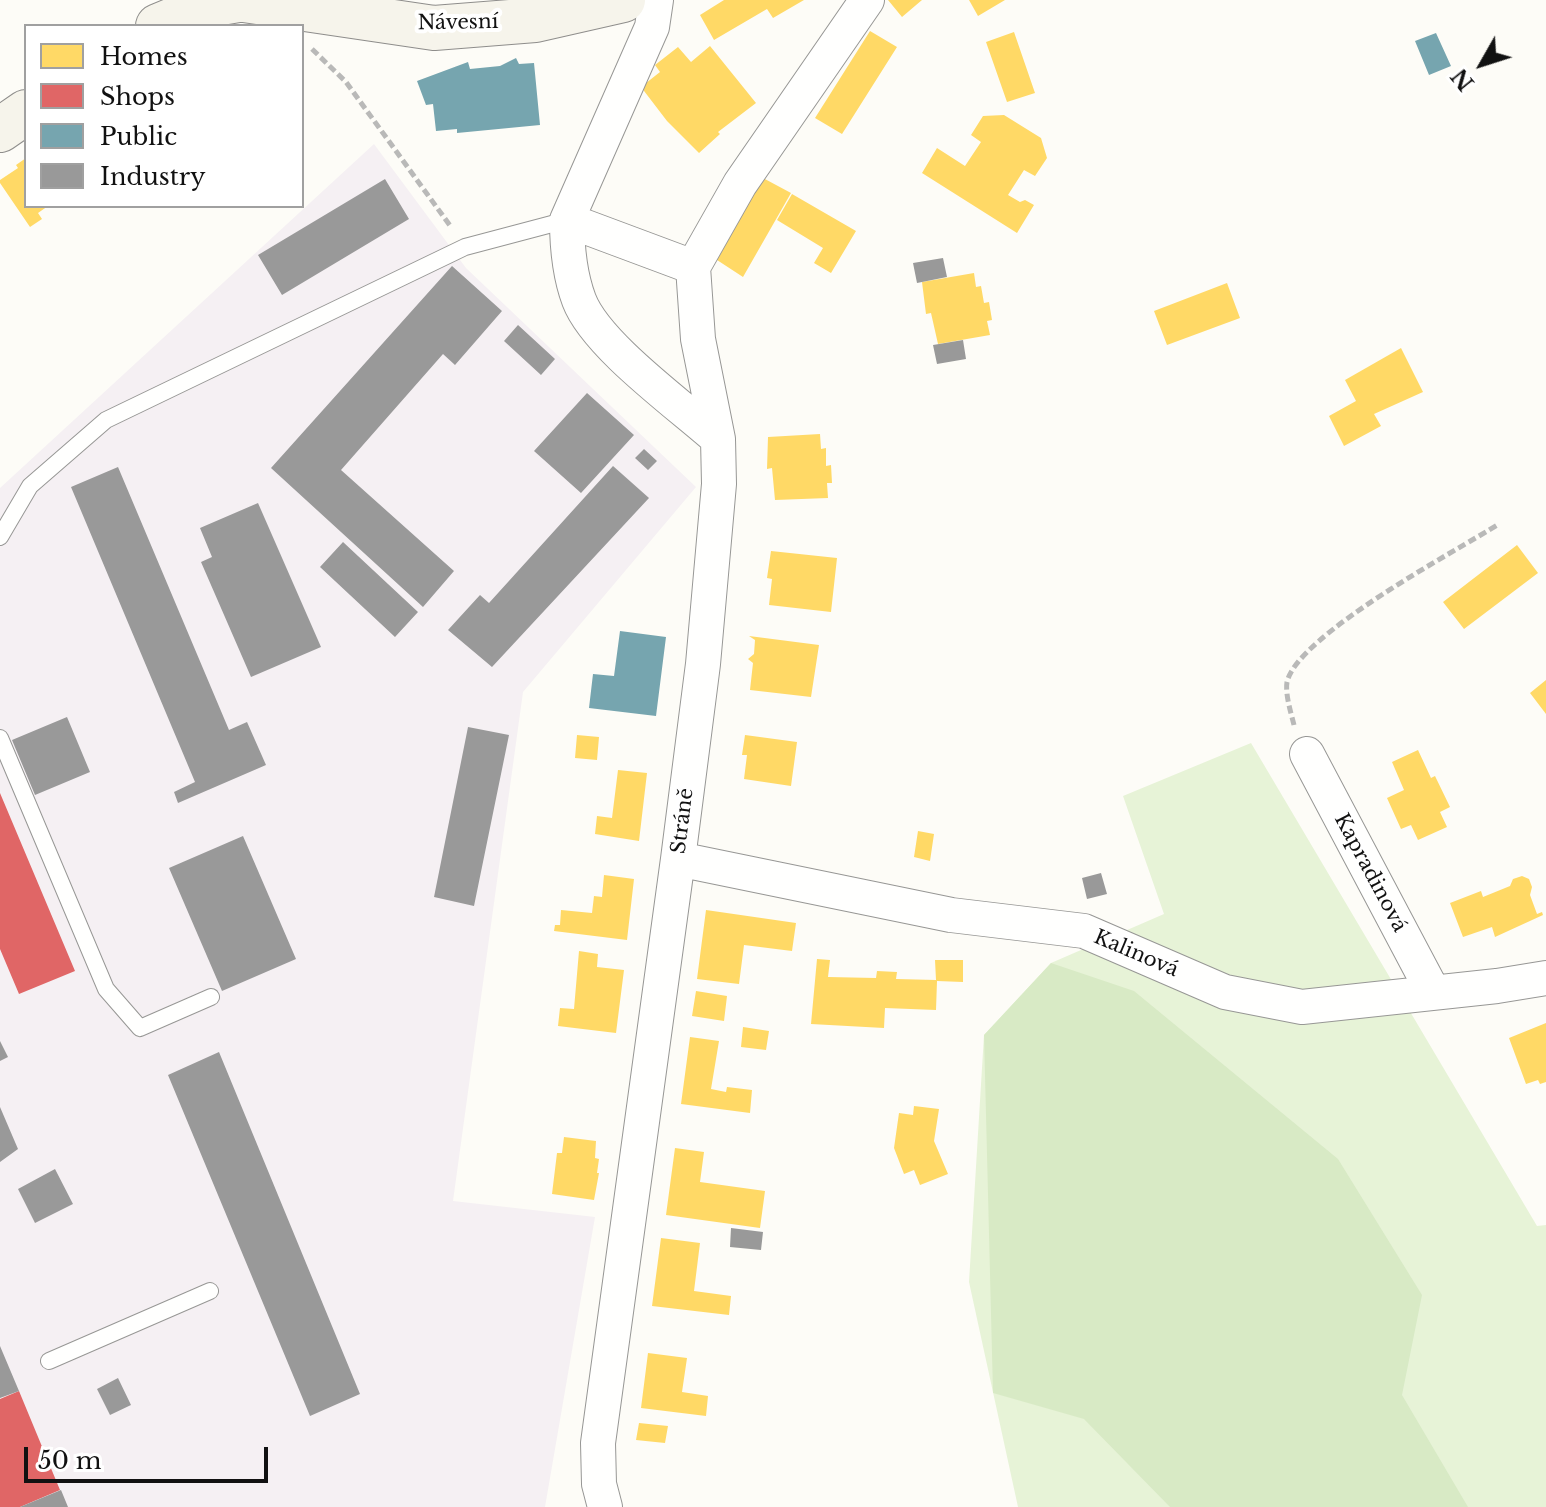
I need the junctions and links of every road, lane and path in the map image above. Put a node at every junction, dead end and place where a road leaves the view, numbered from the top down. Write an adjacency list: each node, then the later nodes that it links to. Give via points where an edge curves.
1 (241, 0): 2 (street, Návesní, via 434,28 535,20); 5 (street, Návesní, via 209,5)
2 (623, 0)
3 (656, 0): 9 (street, via 652,27)
4 (867, 0): 11 (street, via 740,184)
5 (163, 24)
6 (307, 45): 10 (path, via 346,82)
7 (24, 113): 8 (street)
8 (0, 130)
9 (567, 220): 10 (lane); 11 (street); 12 (street, via 579,300 599,335)
10 (465, 247): 14 (lane, via 106,420 30,486)
11 (693, 267): 12 (street, Stráně, via 698,339)
12 (718, 439): 17 (street, Stráně, via 706,633)
13 (1499, 524): 16 (path, via 1340,622 1297,661 1287,684 1293,724)
14 (0, 537)
15 (0, 738): 20 (lane, via 106,989 140,1028)
16 (1307, 754): 19 (street, Kapradinová)
17 (678, 859): 19 (street, Kalinová, via 951,915 1084,931 1225,992 1302,1007); 23 (street, Stráně, via 598,1443)
18 (1546, 978): 19 (street, Kalinová)
19 (1433, 992)
20 (211, 997)
21 (210, 1291): 22 (lane)
22 (49, 1361)
23 (605, 1507)

